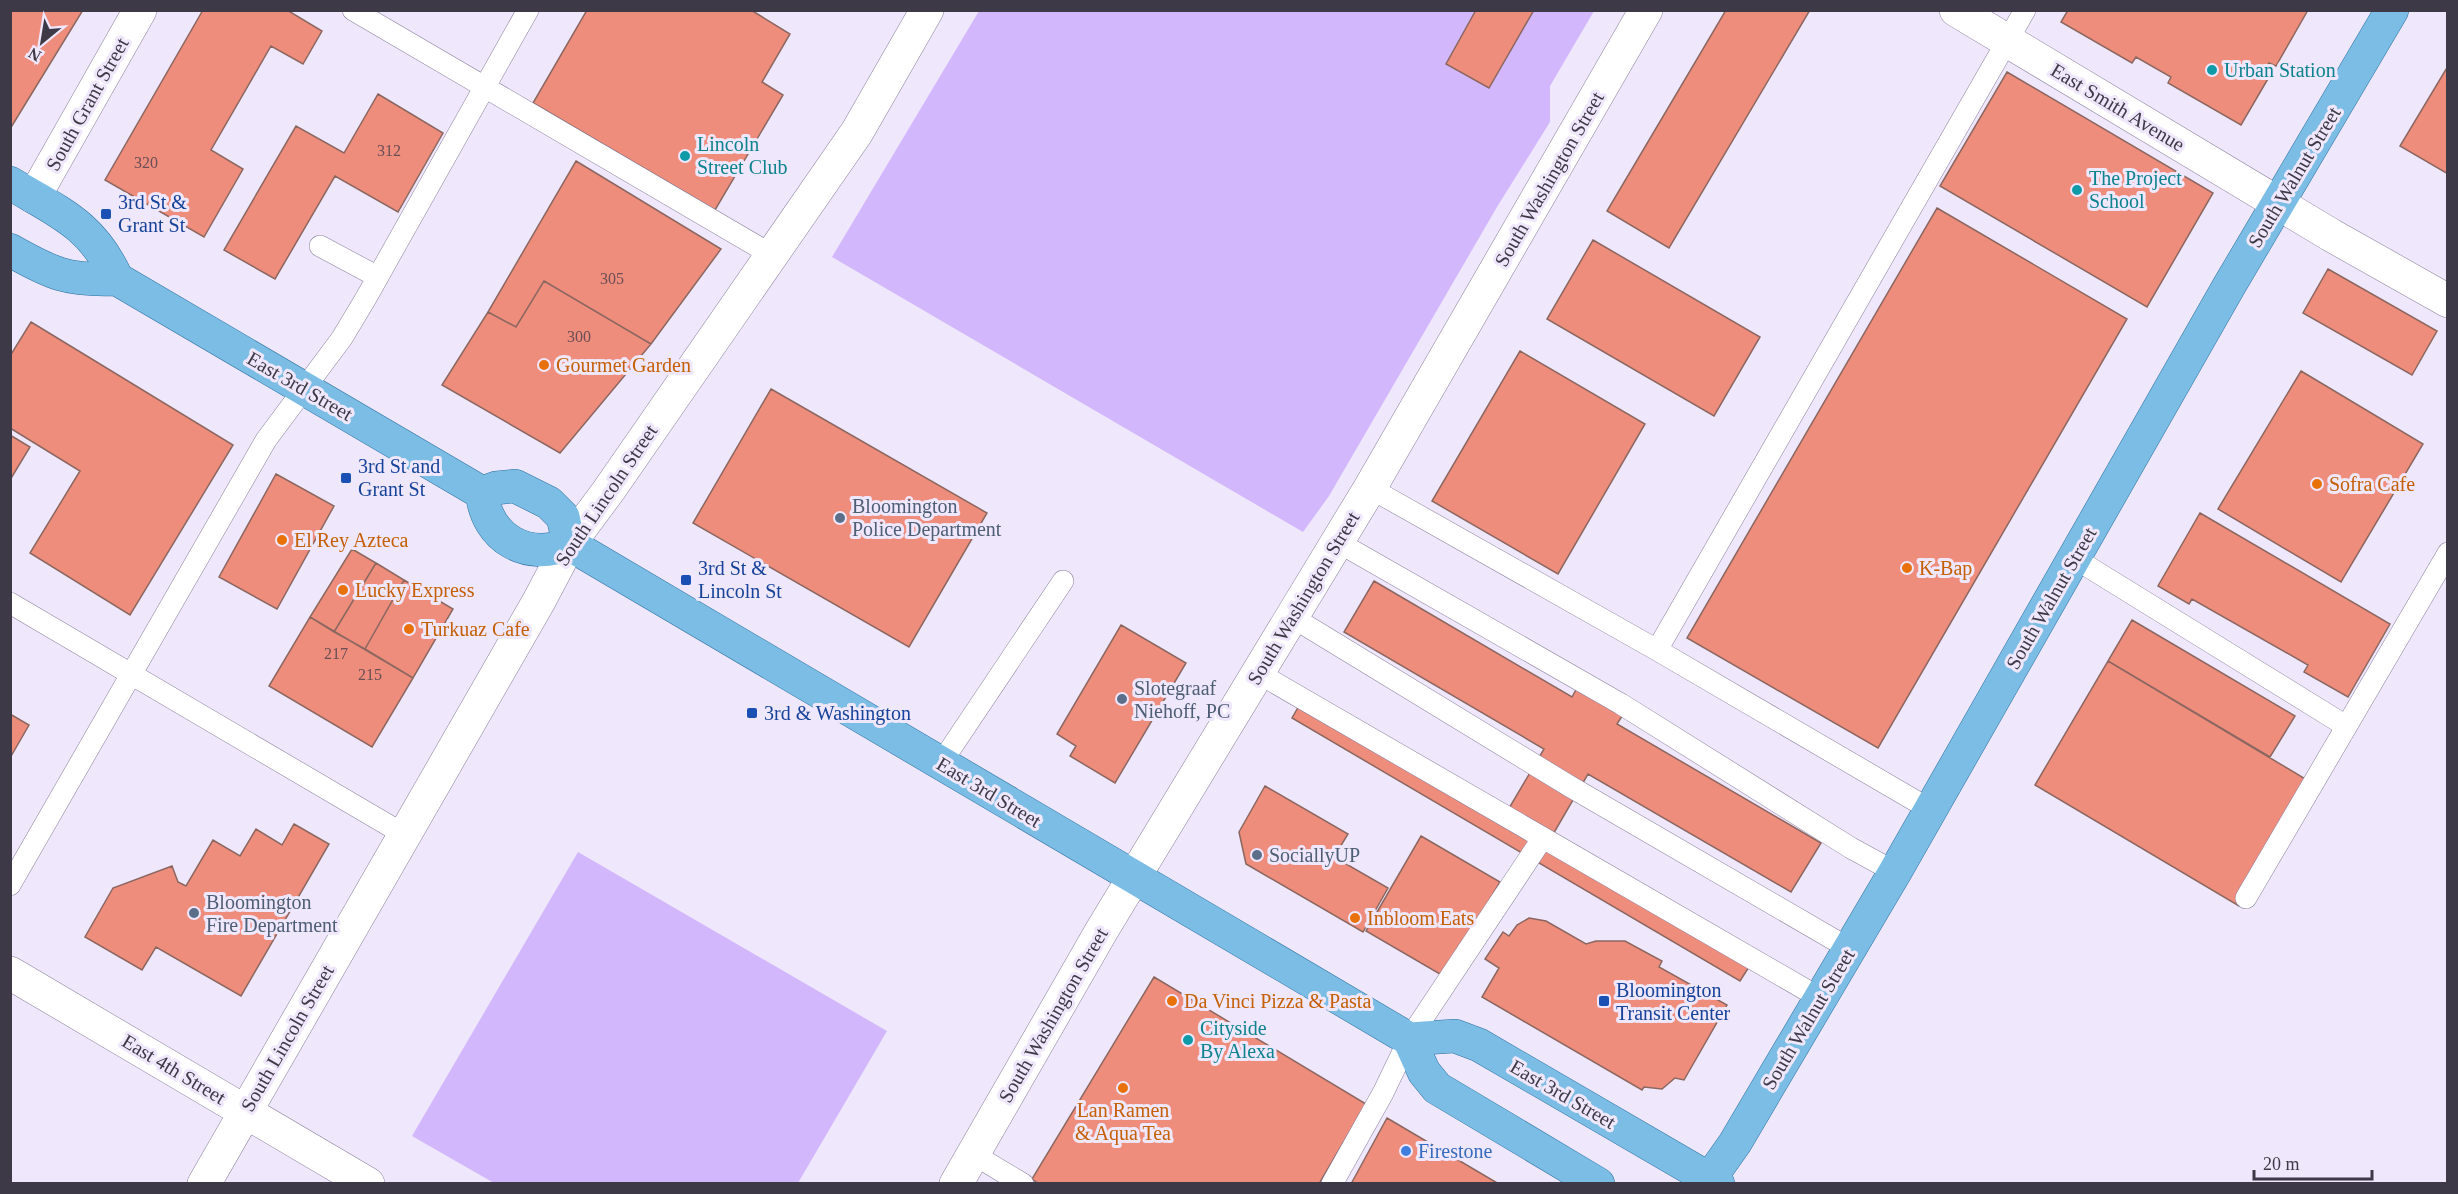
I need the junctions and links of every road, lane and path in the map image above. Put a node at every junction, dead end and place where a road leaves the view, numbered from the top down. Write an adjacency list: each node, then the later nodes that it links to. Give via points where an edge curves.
1 (140, 10): 11 (street, South Grant Street)
2 (353, 10): 10 (lane)
3 (528, 10): 10 (lane)
4 (927, 10): 15 (street, South Lincoln Street, via 857,132)
5 (1646, 10): 20 (street, South Washington Street)
6 (1956, 10): 9 (street, East Smith Avenue)
7 (2025, 10): 9 (lane)
8 (2391, 10): 12 (main road, South Walnut Street)
9 (2007, 40): 12 (street, East Smith Avenue); 29 (lane)
10 (486, 87): 15 (lane); 16 (lane)
11 (22, 190): 17 (main road, via 70,218 90,235)
12 (2279, 204): 18 (street, East Smith Avenue); 25 (main road, South Walnut Street)
13 (320, 246): 16 (lane)
14 (10, 250): 17 (main road, via 57,275)
15 (772, 255): 23 (street, South Lincoln Street)
16 (378, 277): 19 (lane, via 342,338)
17 (117, 279): 19 (main road, East 3rd Street)
18 (2448, 301)
19 (304, 389): 21 (main road, East 3rd Street); 30 (lane, via 266,440)
20 (1370, 488): 22 (street, South Washington Street); 29 (lane)
21 (482, 493): 23 (main road, via 515,486 549,502 563,518); 23 (main road, via 485,512 499,534 537,551)
22 (1336, 541): 28 (street, South Washington Street); 37 (lane, via 1620,704)
23 (569, 544): 33 (main road, East 3rd Street); 35 (street, South Lincoln Street)
24 (2448, 553): 32 (lane)
25 (2074, 558): 32 (lane); 34 (main road, South Walnut Street)
26 (1063, 581): 33 (lane)
27 (10, 603): 30 (lane)
28 (1292, 617): 31 (street, South Washington Street); 41 (lane, via 1571,787)
29 (1657, 650): 34 (lane)
30 (132, 673): 35 (lane); 39 (lane)
31 (1258, 673): 36 (lane); 38 (street, South Washington Street)
32 (2346, 726): 40 (lane)
33 (941, 763): 38 (main road, East 3rd Street)
34 (1931, 810): 37 (main road, South Walnut Street)
35 (405, 835): 45 (street, South Lincoln Street)
36 (1542, 838): 43 (lane); 44 (lane)
37 (1895, 872): 41 (main road, South Walnut Street)
38 (1134, 877): 44 (main road, East 3rd Street); 46 (street, South Washington Street)
39 (10, 885)
40 (2246, 898)
41 (1850, 949): 43 (main road, South Walnut Street)
42 (10, 973): 45 (street, East 4th Street)
43 (1820, 998): 47 (main road, South Walnut Street)
44 (1409, 1039): 47 (main road, East 3rd Street, via 1455,1036 1479,1045); 52 (lane); 53 (main road, via 1424,1072 1437,1088)
45 (245, 1112): 48 (street, South Lincoln Street); 49 (street, East 4th Street)
46 (973, 1154): 50 (street, South Washington Street); 51 (lane)
47 (1711, 1182)
48 (204, 1184)
49 (368, 1184)
50 (956, 1184)
51 (1023, 1184)
52 (1332, 1184)
53 (1598, 1184)

